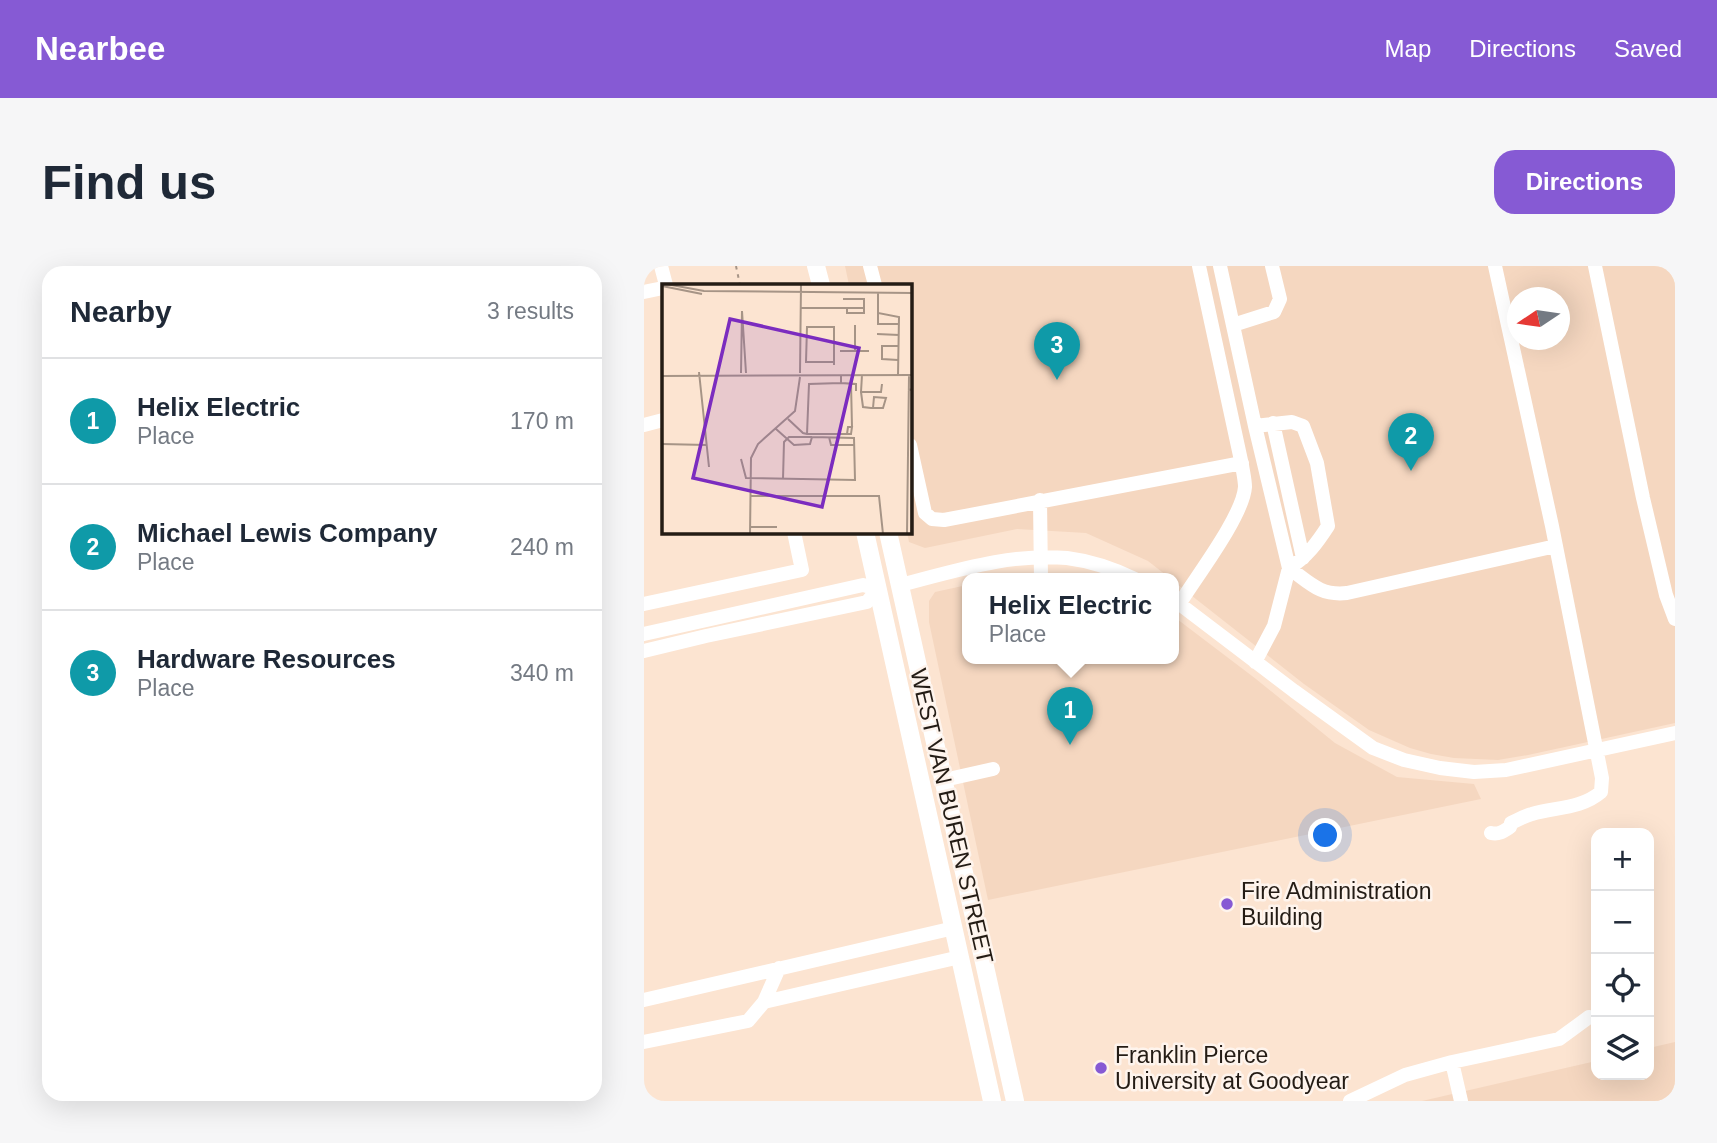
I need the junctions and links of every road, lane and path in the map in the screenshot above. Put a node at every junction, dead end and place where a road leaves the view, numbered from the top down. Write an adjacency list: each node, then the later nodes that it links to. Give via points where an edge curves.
1 (662, 266): 10 (street)
2 (736, 266): 11 (path)
3 (816, 266): 12 (main road)
4 (870, 266): 13 (street)
5 (1199, 266): 22 (street)
6 (1220, 266): 16 (street)
7 (1272, 266): 16 (street, via 1280,299 1274,312)
8 (1495, 266): 27 (street)
9 (1595, 266): 38 (street, via 1646,510)
10 (664, 284)
11 (740, 284)
12 (821, 284)
13 (875, 284)
14 (662, 287): 15 (street)
15 (644, 292)
16 (1233, 325): 20 (street)
17 (662, 421): 19 (street)
18 (1273, 423): 20 (street); 29 (street); 29 (street, via 1303,426 1317,463 1328,526)
19 (644, 425)
20 (1255, 426): 30 (street)
21 (912, 454): 23 (street, via 925,513 932,519)
22 (1242, 463): 23 (street); 35 (street, via 1245,487 1241,502 1227,530)
23 (1040, 500): 28 (street)
24 (794, 534): 37 (street, via 802,569)
25 (865, 534): 34 (main road, WEST VAN BUREN STREET)
26 (888, 534): 33 (main road, WEST VAN BUREN STREET)
27 (1556, 546): 30 (street, via 1334,595); 43 (street)
28 (1040, 558): 31 (street); 32 (street, via 1068,558); 33 (street, via 1002,561)
29 (1303, 558): 30 (street)
30 (1289, 568): 41 (street, via 1274,626)
31 (1041, 573)
32 (1122, 573)
33 (901, 585): 34 (main road); 45 (main road, WEST VAN BUREN STREET)
34 (878, 589): 39 (street, via 863,585); 40 (street, via 867,602); 47 (main road, WEST VAN BUREN STREET)
35 (1179, 597)
36 (1179, 603): 41 (street)
37 (644, 604)
38 (1675, 619)
39 (644, 634)
40 (644, 651)
41 (1255, 662): 43 (street, via 1373,748 1404,760 1474,772 1506,770)
42 (1675, 733): 43 (street)
43 (1597, 750): 46 (street, via 1601,792 1592,800 1529,814)
44 (993, 769): 45 (street)
45 (944, 780): 50 (main road, WEST VAN BUREN STREET)
46 (1511, 823)
47 (954, 928): 48 (main road, WEST VAN BUREN STREET); 49 (street); 50 (main road, via 968,937 975,967)
48 (960, 957): 51 (street); 56 (main road, WEST VAN BUREN STREET)
49 (779, 968): 51 (street); 52 (street)
50 (990, 987): 57 (main road, WEST VAN BUREN STREET)
51 (765, 1002): 54 (street, via 748,1021)
52 (646, 1003)
53 (1589, 1017): 55 (street, via 1559,1039)
54 (644, 1042)
55 (1452, 1062): 58 (street, via 1405,1075); 59 (street)
56 (992, 1101)
57 (1015, 1101)
58 (1350, 1101)
59 (1461, 1101)

